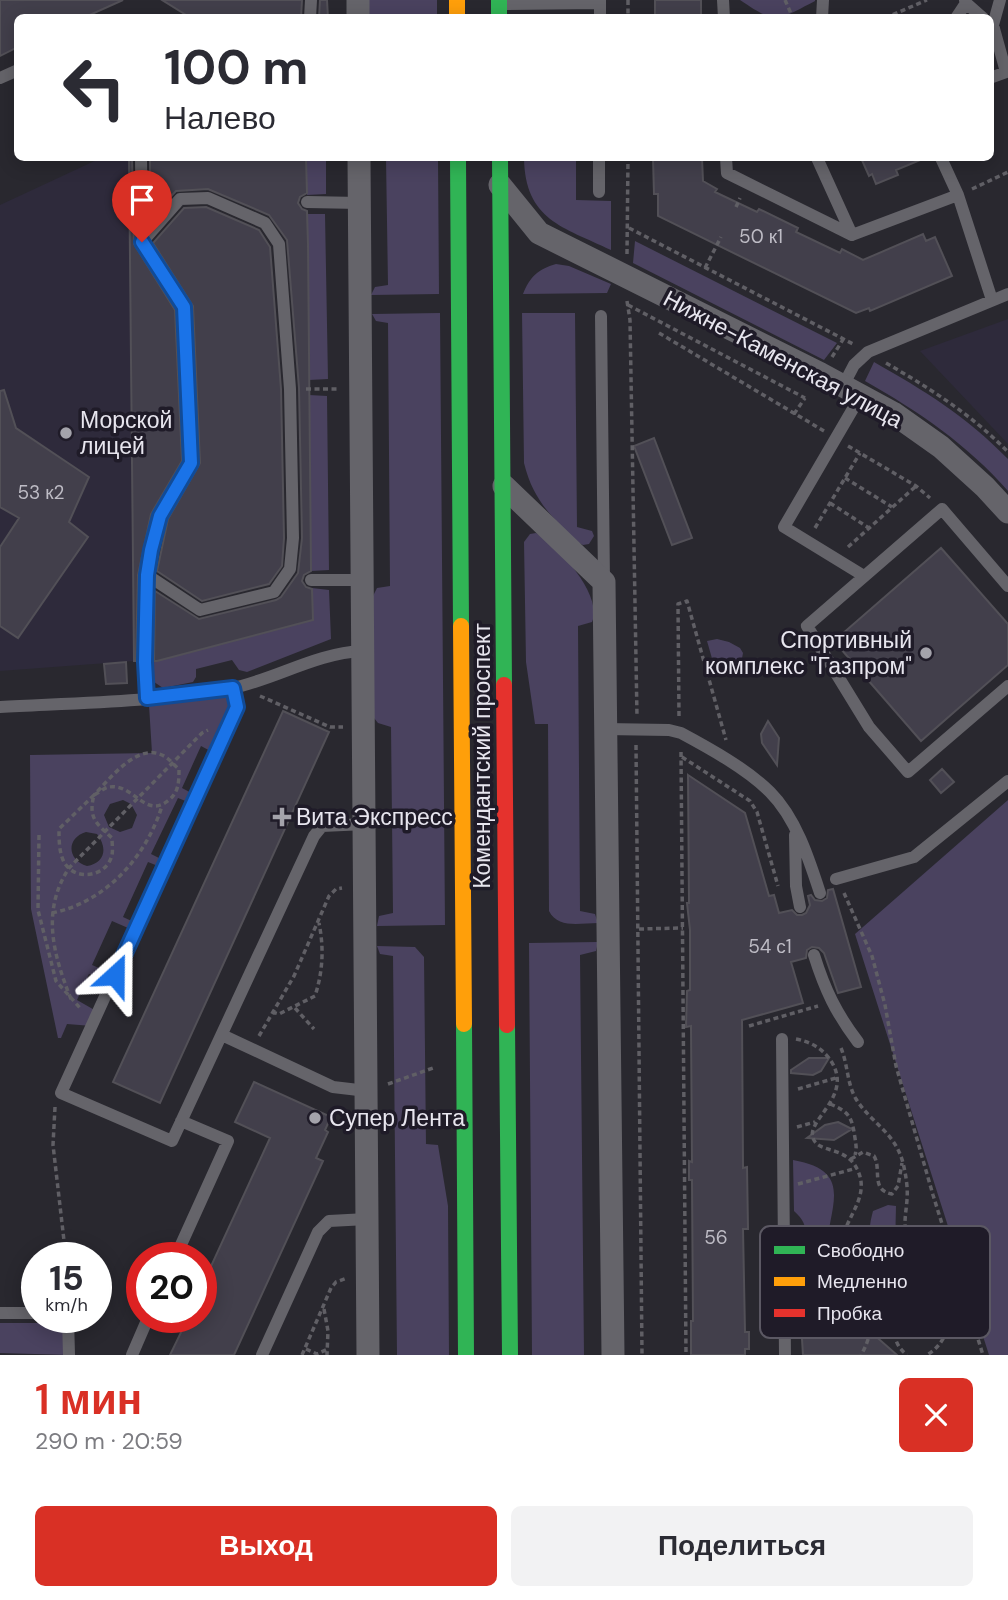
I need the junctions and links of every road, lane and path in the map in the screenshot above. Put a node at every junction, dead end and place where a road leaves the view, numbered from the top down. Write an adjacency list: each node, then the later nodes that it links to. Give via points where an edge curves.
1 (927, 0): 5 (path)
2 (600, 1): 4 (lane)
3 (965, 2): 6 (lane)
4 (499, 7)
5 (894, 14)
6 (979, 14)
7 (994, 37): 8 (lane, via 1006,72)
8 (994, 76)
9 (141, 161): 28 (lane)
10 (359, 161): 23 (street)
11 (458, 161): 152 (main road, Комендантский проспект)
12 (500, 161): 19 (main road, Комендантский проспект)
13 (599, 161): 20 (lane)
14 (628, 161): 24 (path)
15 (726, 161): 26 (lane, via 727,173)
16 (818, 161): 26 (lane)
17 (942, 161): 21 (lane)
18 (1008, 172): 21 (path)
19 (500, 185): 25 (street, Нижне-Каменская улица); 29 (main road, Комендантский проспект)
20 (599, 192)
21 (958, 195): 26 (lane); 34 (lane)
22 (307, 202): 23 (lane)
23 (359, 203): 63 (street)
24 (629, 228): 30 (path); 31 (path)
25 (538, 233): 29 (street); 43 (street, Нижне-Каменская улица)
26 (852, 235)
27 (721, 237): 31 (path)
28 (142, 242): 60 (lane, via 184,307 191,463 160,516); 60 (lane, via 180,199 208,198 265,223 279,244 290,388 293,538 290,569 274,592 200,610)
29 (501, 252): 51 (main road, Комендантский проспект)
30 (627, 263)
31 (705, 268): 38 (path)
32 (1008, 294): 34 (lane)
33 (626, 296): 35 (path)
34 (992, 300): 39 (lane)
35 (628, 305): 45 (path); 75 (path)
36 (601, 316): 64 (lane)
37 (659, 333): 46 (path)
38 (844, 338): 39 (path); 40 (path)
39 (868, 352): 43 (lane, via 854,365); 48 (path, via 981,425)
40 (829, 362)
41 (297, 389): 42 (path)
42 (339, 389)
43 (852, 390): 47 (lane); 56 (street, Нижне-Каменская улица, via 941,446)
44 (809, 392): 45 (path)
45 (805, 398): 46 (path)
46 (794, 414): 47 (path)
47 (836, 438): 49 (path); 61 (lane, via 785,527)
48 (1008, 452)
49 (860, 453): 50 (path); 52 (path)
50 (845, 478): 53 (path); 54 (path)
51 (503, 486): 64 (street); 153 (main road, Комендантский проспект)
52 (916, 486): 54 (path); 55 (path)
53 (830, 503): 57 (path); 58 (path)
54 (892, 507): 58 (path)
55 (942, 509): 61 (lane); 65 (lane)
56 (1008, 512)
57 (815, 528)
58 (869, 528): 59 (path)
59 (846, 548)
60 (147, 575): 70 (lane)
61 (864, 576): 67 (lane, via 807,626 869,727 908,772)
62 (312, 580): 63 (lane)
63 (362, 580): 66 (street)
64 (604, 582): 74 (street)
65 (1008, 586)
66 (362, 651): 68 (lane, via 342,652); 84 (street)
67 (1008, 686)
68 (233, 688): 70 (lane); 72 (lane, via 237,707)
69 (256, 694): 73 (path, via 330,727)
70 (147, 698): 71 (lane)
71 (0, 707)
72 (230, 724): 79 (path, via 218,724 202,733); 105 (lane)
73 (342, 727)
74 (605, 729): 75 (lane); 154 (street)
75 (636, 730): 76 (lane); 97 (path)
76 (681, 733): 77 (path, via 678,604 687,601); 78 (path); 85 (lane, via 756,780 772,794)
77 (727, 741)
78 (681, 756): 90 (path, via 750,802 757,812); 96 (path)
79 (173, 764): 81 (path, via 166,756 138,755); 82 (path); 83 (path, via 179,769 179,785)
80 (1008, 781): 89 (lane, via 914,857)
81 (94, 795): 82 (path, via 108,787 118,788); 86 (path, via 93,818); 88 (path, via 60,829 62,856)
82 (138, 800): 83 (path); 86 (path)
83 (162, 806): 94 (path, via 154,830 130,865 103,891 71,909)
84 (365, 824): 108 (lane, via 322,826 314,836); 115 (street)
85 (794, 830): 92 (lane); 93 (lane)
86 (105, 832): 88 (path); 88 (path, via 112,838 107,865 95,874 83,875)
87 (39, 835): 99 (path, via 38,910 56,981)
88 (69, 868): 94 (path, via 58,886)
89 (836, 878): 131 (path, via 872,956 897,1066)
90 (778, 887)
91 (342, 888): 95 (path, via 329,896)
92 (820, 893)
93 (800, 907)
94 (52, 913): 99 (path, via 60,973)
95 (318, 921): 101 (path, via 323,940 320,982 315,996); 103 (path)
96 (683, 928): 97 (path); 156 (path)
97 (638, 929): 155 (path)
98 (814, 956): 110 (lane, via 828,996)
99 (71, 999): 105 (path)
100 (818, 999): 104 (path)
101 (295, 1007): 103 (path); 107 (path)
102 (812, 1008): 106 (path)
103 (272, 1012): 112 (path)
104 (823, 1014)
105 (94, 1021): 116 (lane)
106 (749, 1026)
107 (314, 1028)
108 (222, 1035): 112 (lane); 119 (lane)
109 (782, 1040): 114 (path, via 813,1044 834,1066); 117 (lane)
110 (858, 1042)
111 (840, 1046): 124 (path, via 854,1096 891,1138)
112 (253, 1049): 115 (lane, via 333,1087)
113 (433, 1068): 115 (path)
114 (836, 1078): 117 (path); 118 (path)
115 (367, 1091): 127 (street)
116 (61, 1093): 119 (lane, via 172,1141); 132 (path, via 54,1110 53,1145)
117 (783, 1093): 126 (lane)
118 (830, 1104): 120 (path, via 852,1120); 123 (path, via 815,1122 812,1138)
119 (181, 1121): 133 (lane, via 228,1141)
120 (858, 1147): 121 (path); 122 (path)
121 (863, 1152): 122 (path); 124 (path, via 877,1161 878,1182 887,1194 896,1191)
122 (855, 1155): 123 (path)
123 (850, 1159): 125 (path)
124 (903, 1161): 130 (path)
125 (857, 1168): 126 (path); 129 (path, via 860,1195)
126 (784, 1188): 128 (lane)
127 (367, 1219): 148 (lane, via 329,1221 318,1232); 151 (street)
128 (784, 1226)
129 (849, 1226)
130 (906, 1226)
131 (943, 1226)
132 (64, 1242)
133 (182, 1242)
134 (347, 1278): 135 (path, via 335,1282)
135 (324, 1307): 144 (path); 145 (path)
136 (0, 1313): 137 (lane)
137 (21, 1313)
138 (68, 1333): 146 (lane)
139 (142, 1333): 147 (lane)
140 (869, 1338): 157 (path)
141 (894, 1338): 158 (path)
142 (944, 1338): 159 (path)
143 (978, 1338): 160 (path)
144 (306, 1349): 145 (path, via 317,1354); 149 (path)
145 (328, 1349): 150 (path)
146 (69, 1355)
147 (132, 1355)
148 (262, 1355)
149 (302, 1355)
150 (327, 1355)
151 (368, 1355)
152 (466, 1355)
153 (510, 1355)
154 (613, 1355)
155 (642, 1355)
156 (686, 1355)
157 (861, 1355)
158 (907, 1355)
159 (927, 1355)
160 (983, 1355)

